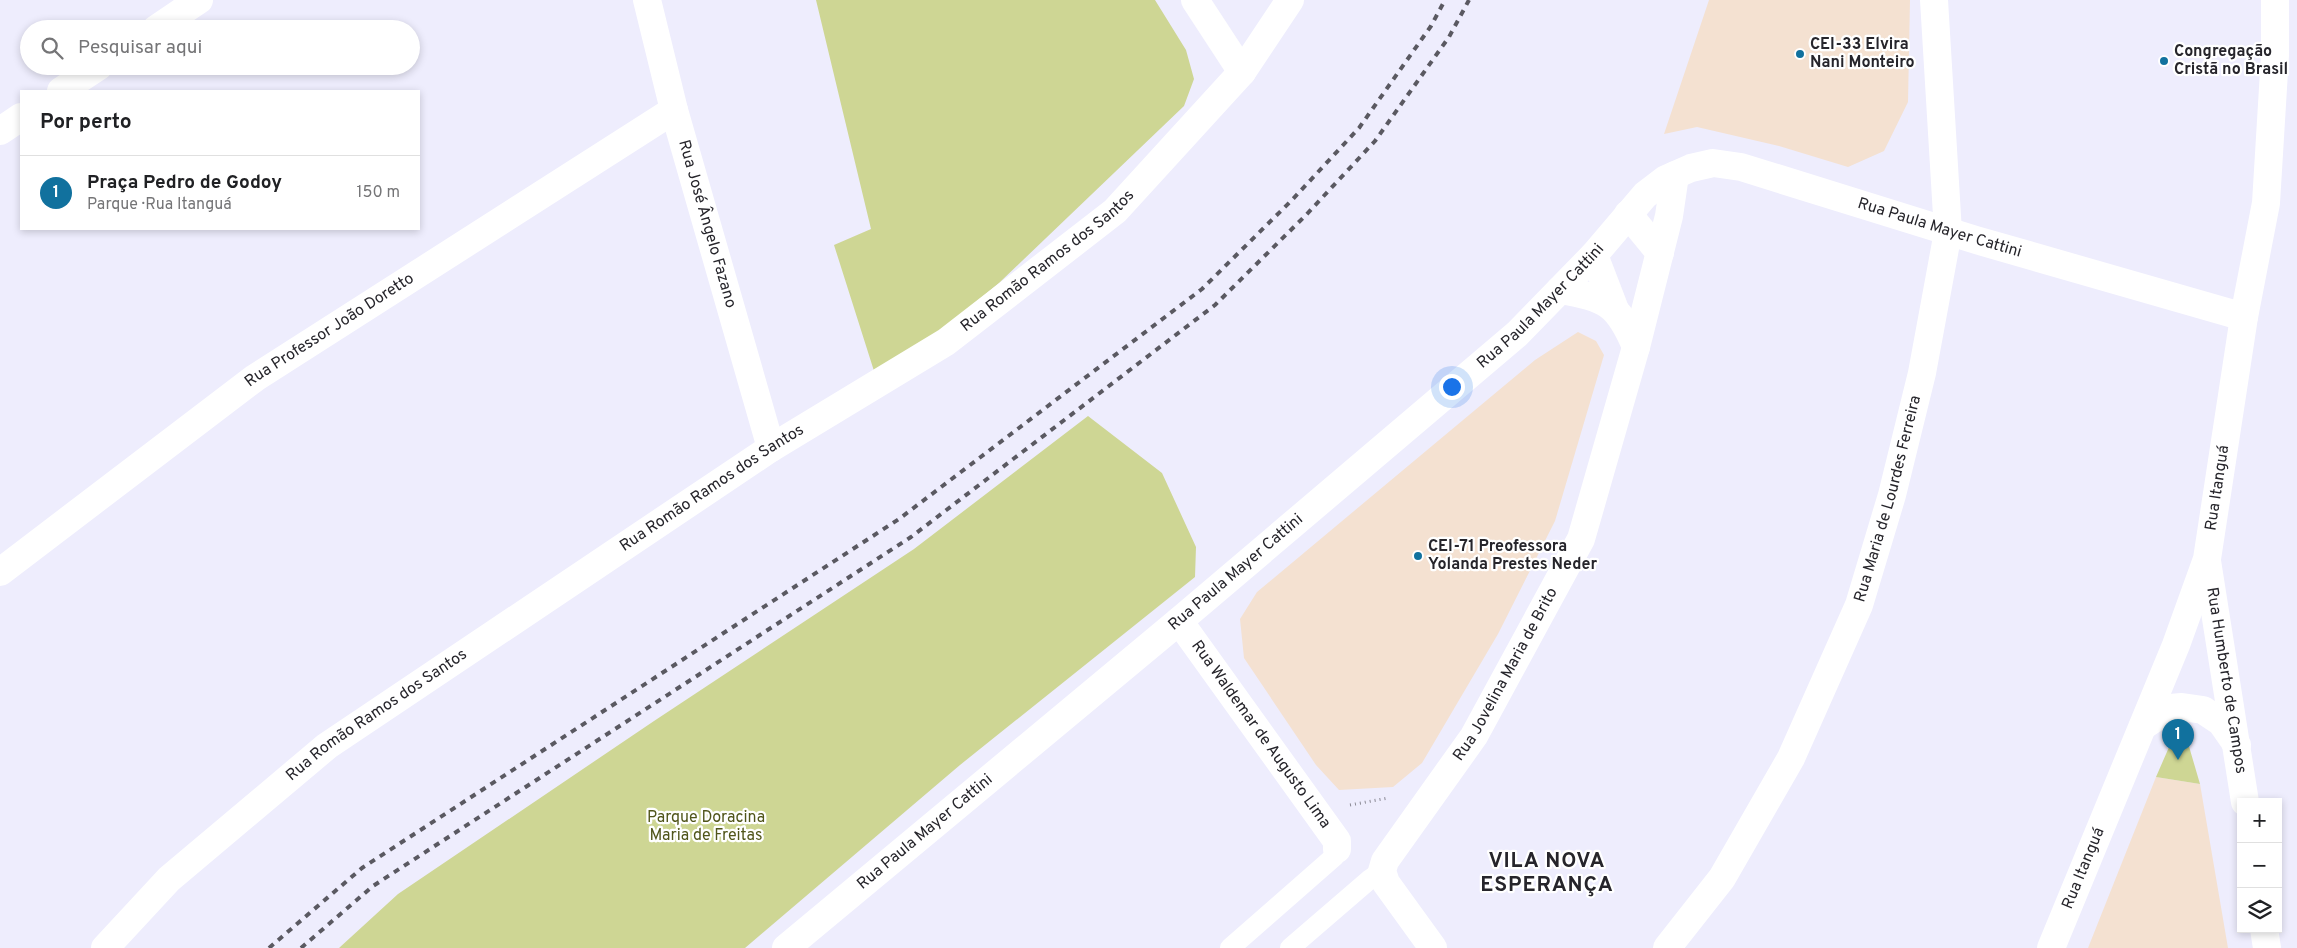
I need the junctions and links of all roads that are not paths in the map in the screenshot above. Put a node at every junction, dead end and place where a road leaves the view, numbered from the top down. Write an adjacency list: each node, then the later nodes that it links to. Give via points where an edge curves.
1 (199, 0): 7 (street)
2 (647, 0): 11 (street, Rua José Ângelo Fazano)
3 (1195, 0): 8 (street)
4 (1290, 0): 8 (street, Rua Romão Ramos dos Santos)
5 (1934, 0): 16 (street, Rua Maria de Lourdes Ferreira)
6 (2275, 0): 21 (street, Rua Itanguá, via 2266,203)
7 (169, 20)
8 (1242, 72): 23 (street, Rua Romão Ramos dos Santos, via 1115,212 946,342)
9 (85, 75): 10 (street)
10 (63, 90)
11 (674, 110): 23 (street, Rua José Ângelo Fazano); 25 (street, Rua Professor João Doretto, via 255,378)
12 (20, 118): 13 (street)
13 (0, 131)
14 (1675, 175): 15 (street, Rua Paula Mayer Cattini, via 1645,195); 16 (street, Rua Paula Mayer Cattini, via 1713,163 1741,167); 17 (street, Rua Jovelina Maria de Brito, via 1670,216)
15 (1628, 214): 17 (street); 18 (street, Rua Paula Mayer Cattini)
16 (1948, 232): 21 (street, Rua Paula Mayer Cattini); 38 (street, Rua Maria de Lourdes Ferreira, via 1920,382 1892,496 1859,604 1791,758 1722,878)
17 (1660, 253): 22 (street, Rua Jovelina Maria de Brito)
18 (1594, 255): 19 (street, Rua Paula Mayer Cattini); 20 (street)
19 (1560, 290): 20 (street, via 1589,295); 26 (street, Rua Paula Mayer Cattini, via 1517,334)
20 (1614, 307): 22 (street, via 1628,327)
21 (2244, 317): 24 (street, Rua Itanguá)
22 (1636, 347): 31 (street, Rua Jovelina Maria de Brito, via 1580,539 1474,736 1385,862)
23 (771, 448): 33 (street, Rua Romão Ramos dos Santos, via 327,746 169,879)
24 (2206, 560): 27 (street, Rua Itanguá); 28 (street, Rua Humberto de Campos)
25 (0, 572)
26 (1178, 621): 30 (street, Rua Waldemar de Augusto Lima, via 1316,810 1337,841); 34 (street, Rua Paula Mayer Cattini)
27 (2143, 726): 28 (street, via 2170,708 2203,710 2221,722); 39 (street, Rua Itanguá)
28 (2237, 746): 29 (street, Rua Humberto de Campos)
29 (2244, 798)
30 (1337, 849): 35 (lane, via 1335,856)
31 (1382, 871): 36 (lane, Rua Jovelina Maria de Brito); 37 (street, via 1386,883)
32 (2265, 933): 40 (street)
33 (105, 948)
34 (786, 948)
35 (1230, 948)
36 (1290, 948)
37 (1433, 948)
38 (1666, 948)
39 (2051, 948)
40 (2267, 948)

